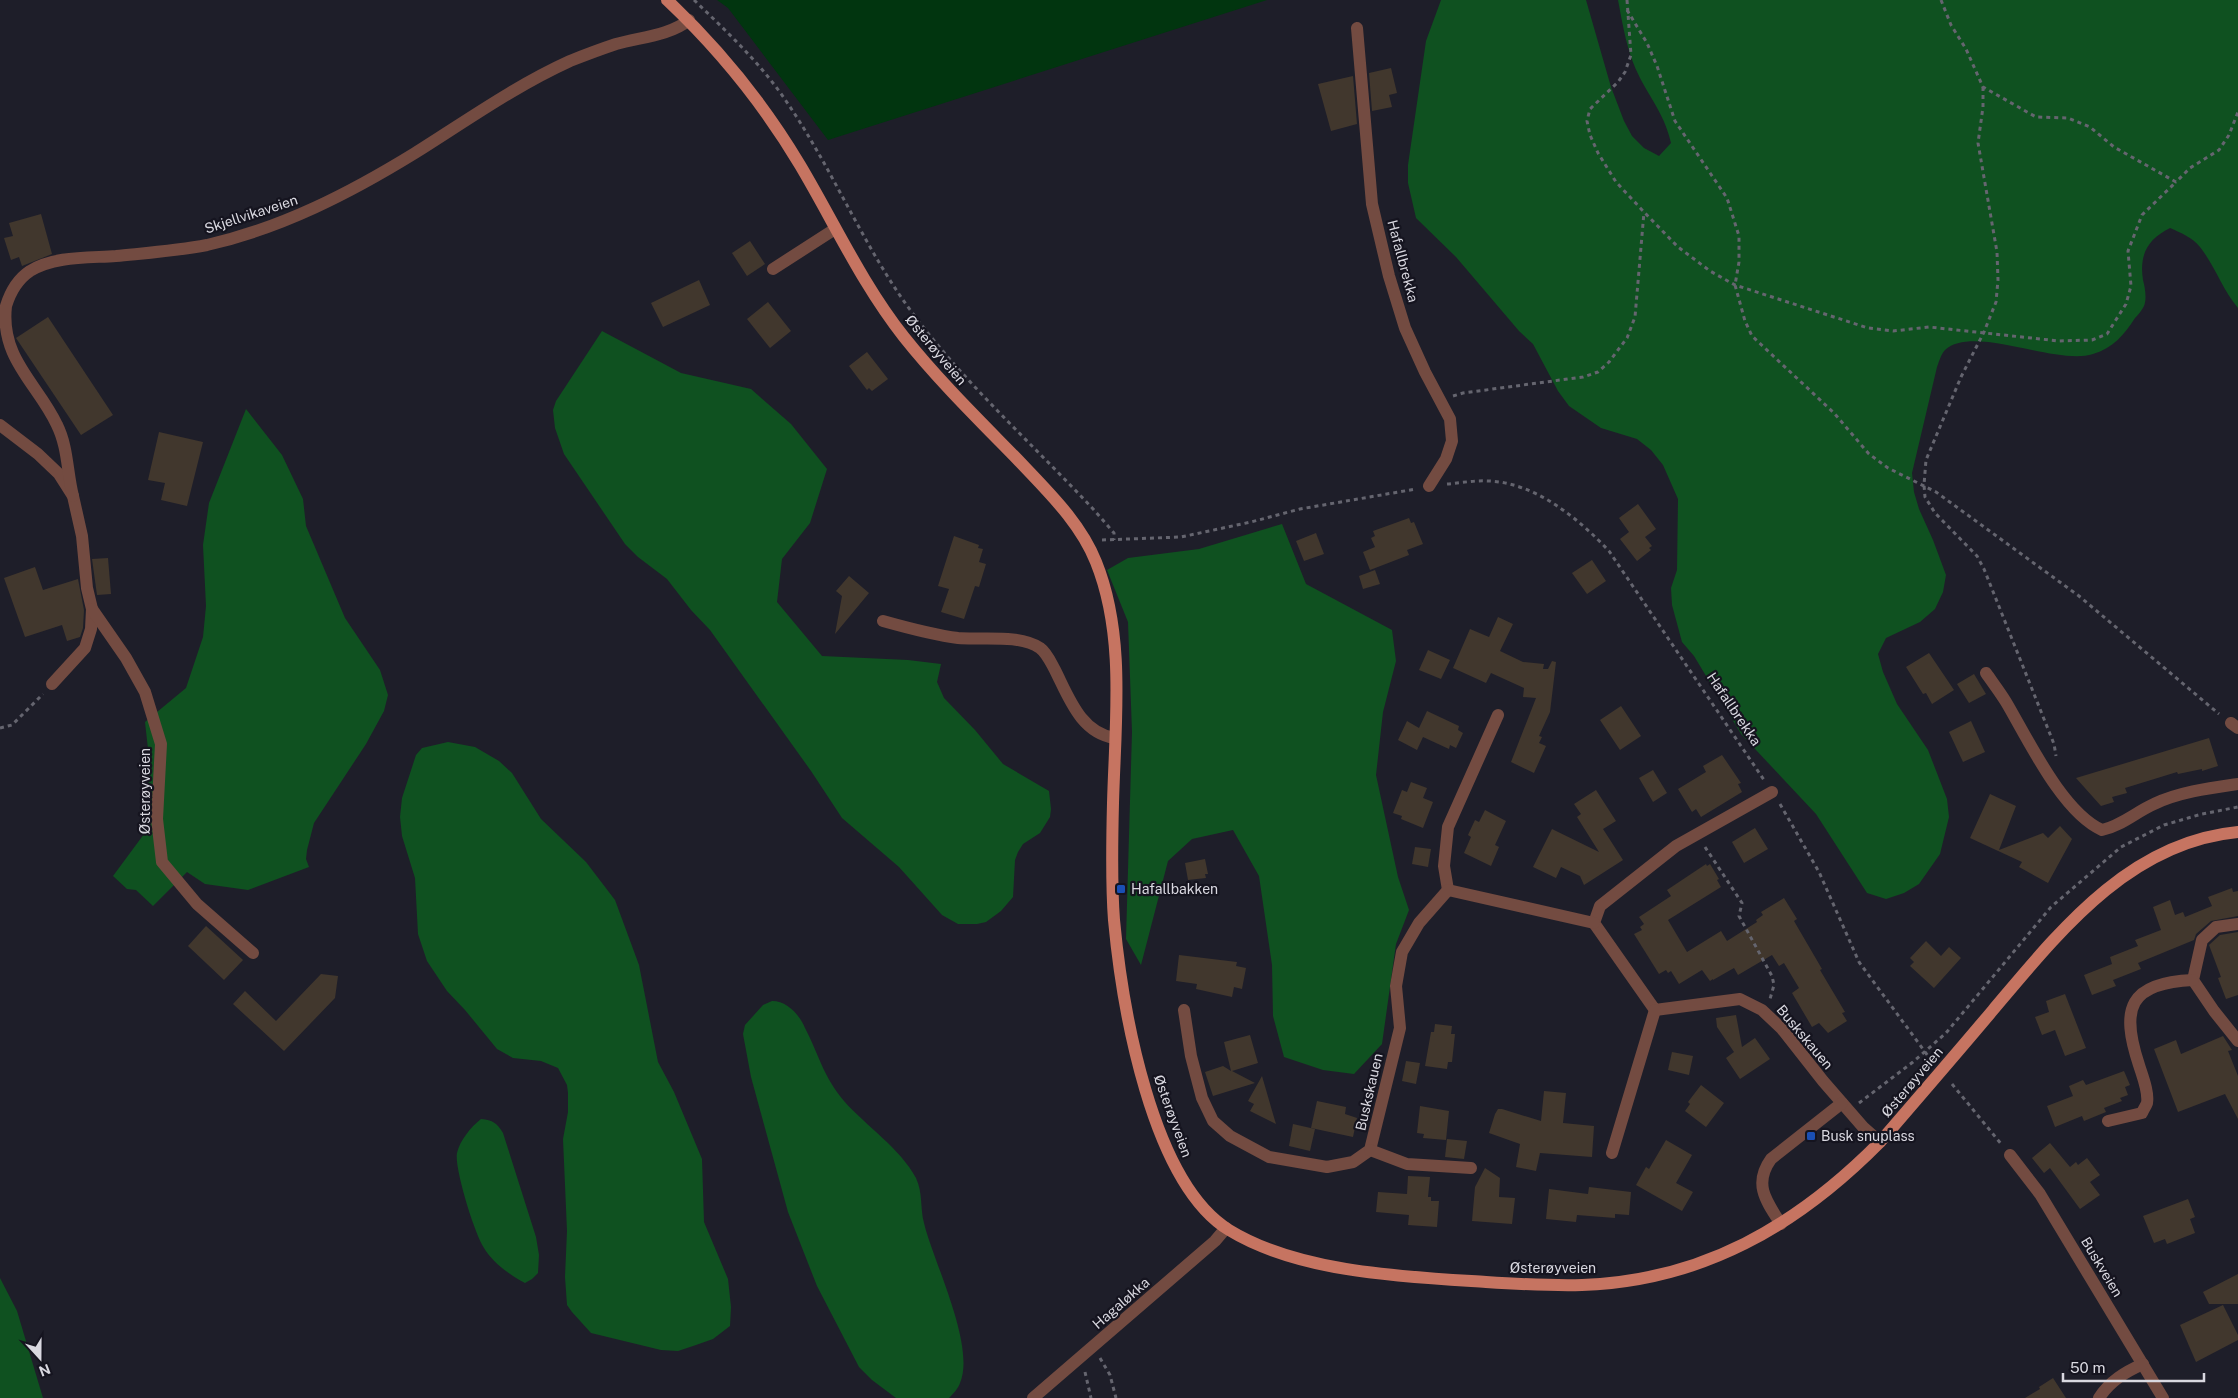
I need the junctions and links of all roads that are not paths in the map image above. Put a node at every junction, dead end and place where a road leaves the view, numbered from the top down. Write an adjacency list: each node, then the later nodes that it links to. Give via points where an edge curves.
1 (667, 0): 2 (main road, Østerøyveien)
2 (689, 20): 4 (main road, Østerøyveien, via 728,62 765,111); 8 (street, Skjellvikaveien, via 679,28 615,44 571,61 503,97 378,175 314,209 272,226 180,250 75,258 28,272 14,287 6,306 2,339 10,361 57,425)
3 (1357, 28): 7 (street, Hafallbrekka, via 1372,204 1389,276 1405,328 1450,418 1452,441 1446,459)
4 (835, 229): 5 (street); 14 (main road, Østerøyveien, via 902,335 1056,500 1088,545 1106,591 1111,620 1115,655)
5 (774, 269)
6 (0, 425): 8 (street, Skjellvikaveien, via 59,474)
7 (1429, 486)
8 (73, 496): 9 (street, Skjellvikaveien)
9 (92, 609): 12 (street, Skjellvikaveien, via 91,629 85,648); 21 (street, Østerøyveien, via 145,692 161,744 157,819 162,862 198,904)
10 (883, 622): 14 (street, via 944,636 1005,639 1040,648 1083,721 1102,736)
11 (1986, 673): 15 (street, via 2005,699 2052,780 2092,826 2102,830 2119,825 2155,803)
12 (52, 684)
13 (1498, 715): 18 (street, via 1448,827 1444,866)
14 (1115, 738): 34 (main road, Østerøyveien, via 1114,918 1134,1040 1151,1105 1169,1155 1186,1188)
15 (2238, 784)
16 (1772, 792): 19 (street, via 1676,846 1600,906)
17 (2238, 832): 28 (main road, Østerøyveien, via 2205,838 2168,851 2132,869 2092,900 2051,942)
18 (1448, 890): 19 (street); 29 (street, Buskskauen, via 1419,923 1402,952 1396,986 1400,1028)
19 (1594, 923): 24 (street)
20 (2238, 924): 22 (street, via 2216,927 2202,940)
21 (253, 953)
22 (2193, 980): 25 (street); 27 (street, via 2164,984 2144,992 2132,1003 2128,1019 2147,1102 2142,1113)
23 (1184, 1010): 29 (street, Buskskauen, via 1202,1098 1213,1121 1230,1136 1268,1157 1327,1167 1353,1162)
24 (1655, 1010): 26 (street, Buskskauen, via 1740,999 1762,1010 1782,1029); 30 (street)
25 (2238, 1041)
26 (1842, 1103): 28 (street, Buskskauen); 33 (street, via 1771,1158 1764,1169 1764,1198)
27 (2108, 1121)
28 (1880, 1142): 33 (main road, Østerøyveien, via 1831,1188)
29 (1370, 1150): 32 (street, via 1407,1164)
30 (1612, 1153)
31 (2010, 1155): 35 (street, Buskveien, via 2040,1194)
32 (1471, 1168)
33 (1781, 1224): 34 (main road, Østerøyveien, via 1750,1242 1677,1270 1626,1281 1585,1285 1461,1280 1364,1271 1294,1256)
34 (1226, 1228): 36 (street, Hagaløkka)
35 (2143, 1364): 37 (street, via 2121,1374); 38 (street, Buskveien)
36 (1033, 1398)
37 (2100, 1398)
38 (2163, 1398)

